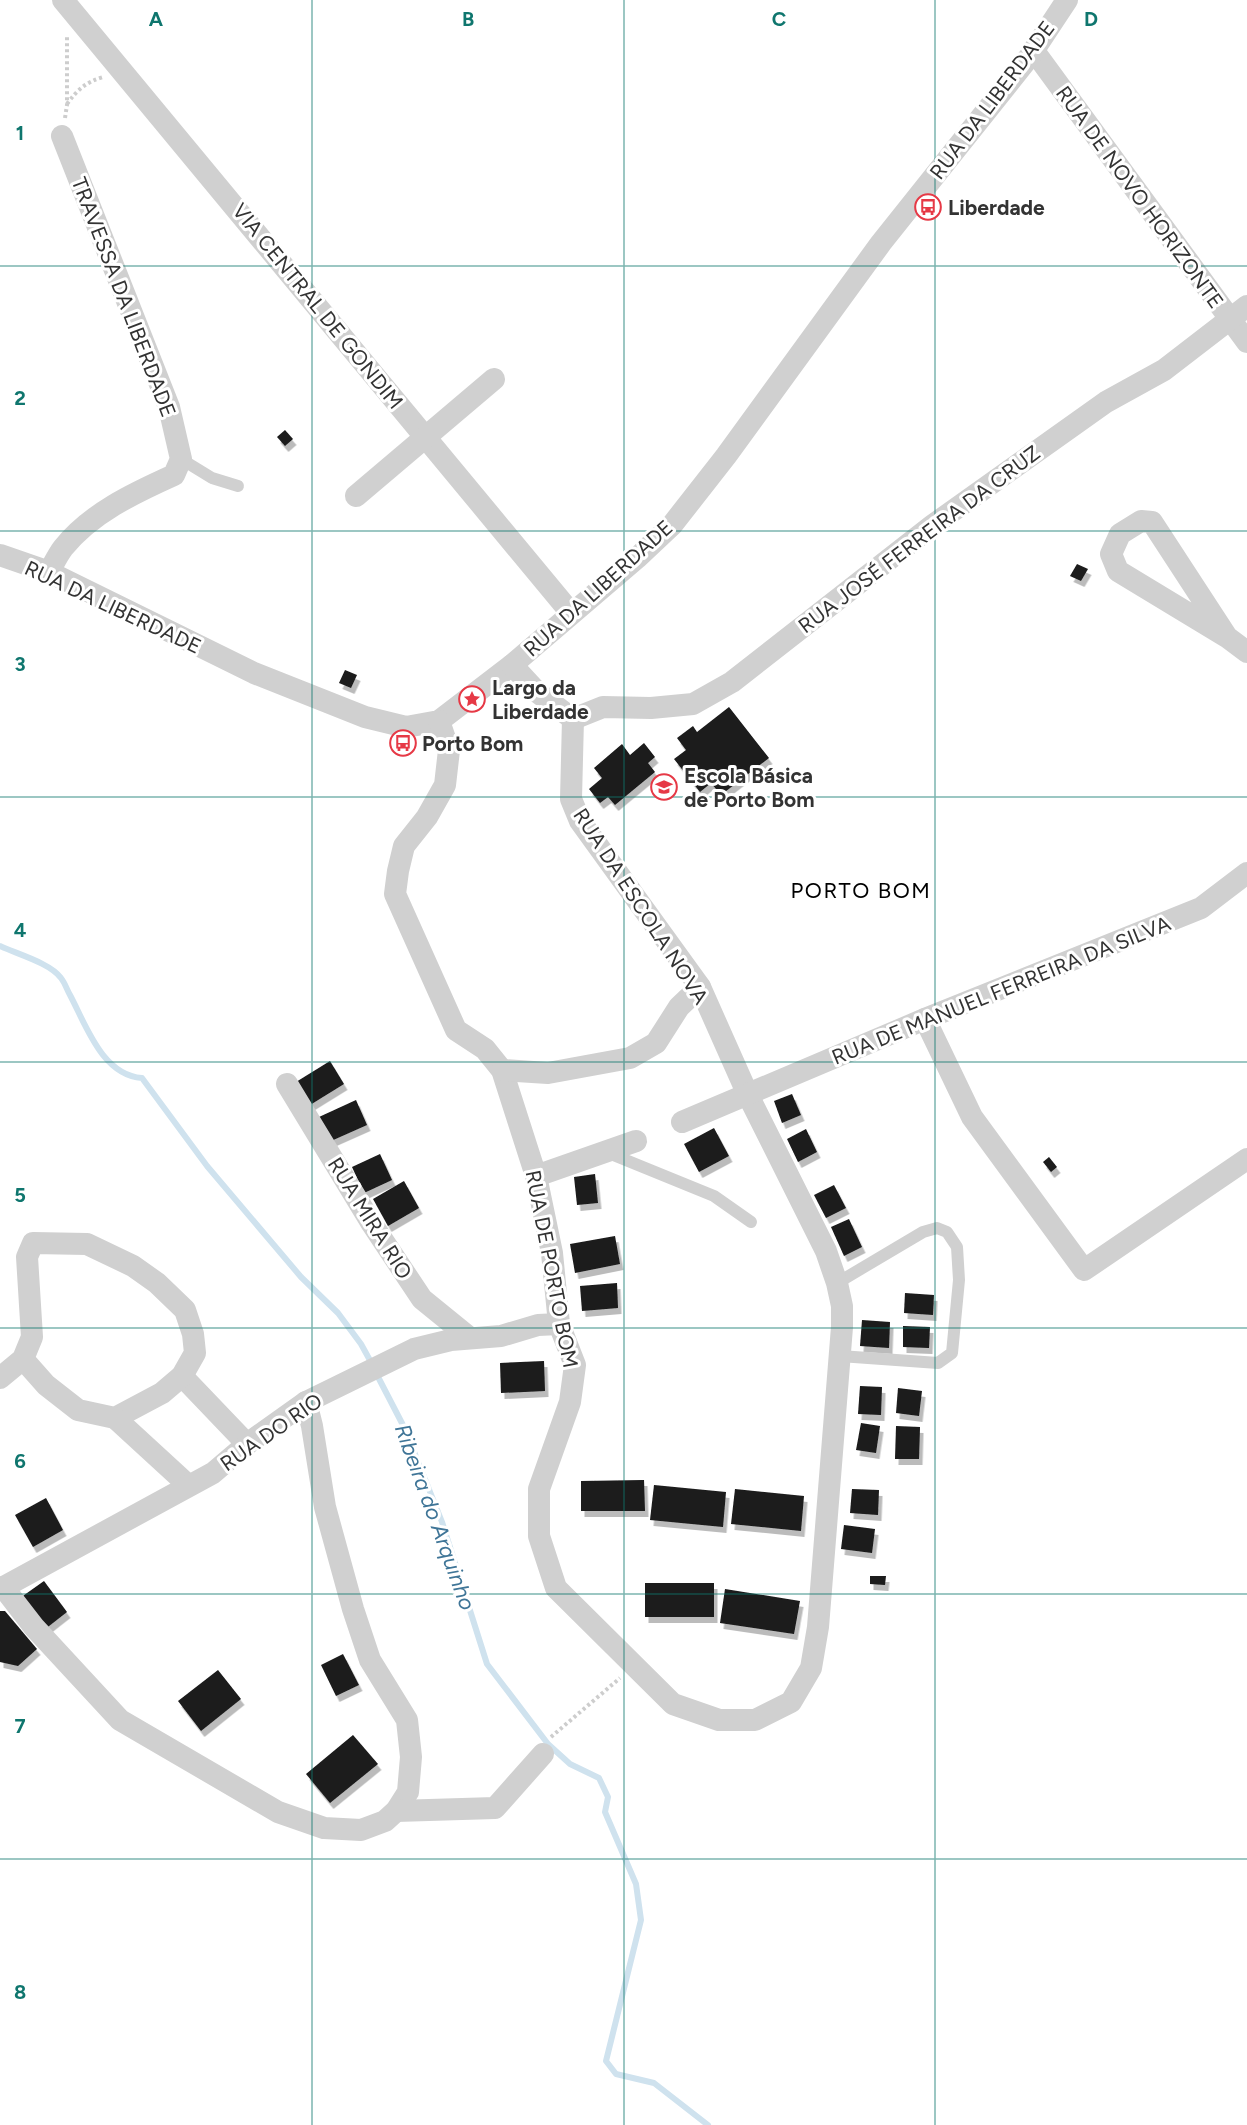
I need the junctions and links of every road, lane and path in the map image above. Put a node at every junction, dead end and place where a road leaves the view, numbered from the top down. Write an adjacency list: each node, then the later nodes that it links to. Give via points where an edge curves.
1 (1067, 0): 3 (street, RUA DA LIBERDADE)
2 (65, 3): 4 (street, VIA CENTRAL DE GONDIM); 5 (path)
3 (1034, 51): 7 (street, RUA DE NOVO HORIZONTE); 16 (street, RUA DA LIBERDADE, via 881,243 672,525)
4 (122, 70): 5 (path, via 76,90); 10 (street, VIA CENTRAL DE GONDIM)
5 (67, 105): 6 (path)
6 (62, 136): 11 (street, TRAVESSA DA LIBERDADE, via 170,407)
7 (1238, 313): 8 (street, RUA DE NOVO HORIZONTE); 20 (street, RUA JOSÉ FERREIRA DA CRUZ, via 1164,370 1106,402 933,525 732,682 693,704 603,707)
8 (1247, 342)
9 (494, 379): 10 (street)
10 (425, 437): 13 (street); 16 (street, VIA CENTRAL DE GONDIM)
11 (181, 459): 12 (lane, via 212,478); 15 (street, via 174,475 100,513 63,548)
12 (238, 486)
13 (357, 496)
14 (0, 555): 15 (street, RUA DA LIBERDADE)
15 (49, 573): 21 (street, RUA DA LIBERDADE, via 254,673 365,717 406,727)
16 (571, 613): 19 (street, RUA DA LIBERDADE)
17 (1227, 637): 17 (street, via 1152,522 1141,521 1120,534 1111,554 1118,571); 18 (street)
18 (1247, 651)
19 (512, 665): 20 (street, via 537,693); 21 (street, RUA DA LIBERDADE)
20 (573, 719): 23 (street, RUA DA ESCOLA NOVA, via 571,799 580,821)
21 (439, 721): 25 (street, RUA DE PORTO BOM, via 449,750 445,785 404,846 395,894 456,1030 485,1049)
22 (1247, 873): 24 (street, RUA DE MANUEL FERREIRA DA SILVA, via 1201,908)
23 (700, 987): 25 (street, via 680,1007 656,1043 630,1058 549,1073); 27 (street, RUA DA ESCOLA NOVA)
24 (925, 1019): 27 (street, RUA DE MANUEL FERREIRA DA SILVA); 31 (street, via 972,1117 1084,1270)
25 (502, 1070): 32 (street, RUA DE PORTO BOM)
26 (287, 1084): 36 (street, RUA MIRA RIO, via 422,1299)
27 (748, 1095): 28 (street, RUA DE MANUEL FERREIRA DA SILVA); 34 (street, RUA DE PORTO BOM, via 826,1251)
28 (682, 1122)
29 (636, 1141): 30 (street)
30 (605, 1152): 32 (street); 33 (lane, via 714,1196)
31 (1247, 1160)
32 (536, 1176): 35 (street, RUA DE PORTO BOM, via 552,1253)
33 (751, 1222)
34 (837, 1283): 37 (street, RUA DE PORTO BOM, via 842,1306); 37 (lane, via 923,1232 937,1228 946,1232 957,1247 959,1280 952,1353 938,1363)
35 (559, 1324): 36 (street, RUA DO RIO); 46 (street, RUA DE PORTO BOM, via 575,1365 570,1402 539,1489 539,1536 556,1588)
36 (470, 1338): 41 (street, RUA DO RIO, via 414,1349)
37 (840, 1356): 46 (street, RUA DE PORTO BOM, via 819,1627 811,1668 791,1702 755,1720 719,1720 673,1704)
38 (22, 1359): 39 (street, via 32,1337 27,1257 33,1243 87,1244 133,1266 185,1310 195,1353); 40 (street); 42 (street, via 46,1385 78,1410)
39 (182, 1376): 42 (street, via 162,1393); 43 (street)
40 (0, 1378)
41 (306, 1402): 43 (street, RUA DO RIO); 48 (street, via 325,1507 353,1609 370,1660 407,1720 411,1757 408,1792)
42 (115, 1419): 44 (street)
43 (247, 1444): 44 (street, RUA DO RIO, via 213,1473)
44 (188, 1485): 45 (street, RUA DO RIO)
45 (1, 1588): 48 (street, via 120,1720 278,1812 324,1827 361,1830 385,1821)
46 (634, 1665): 47 (path)
47 (548, 1745): 48 (street, via 495,1808)
48 (396, 1811)

